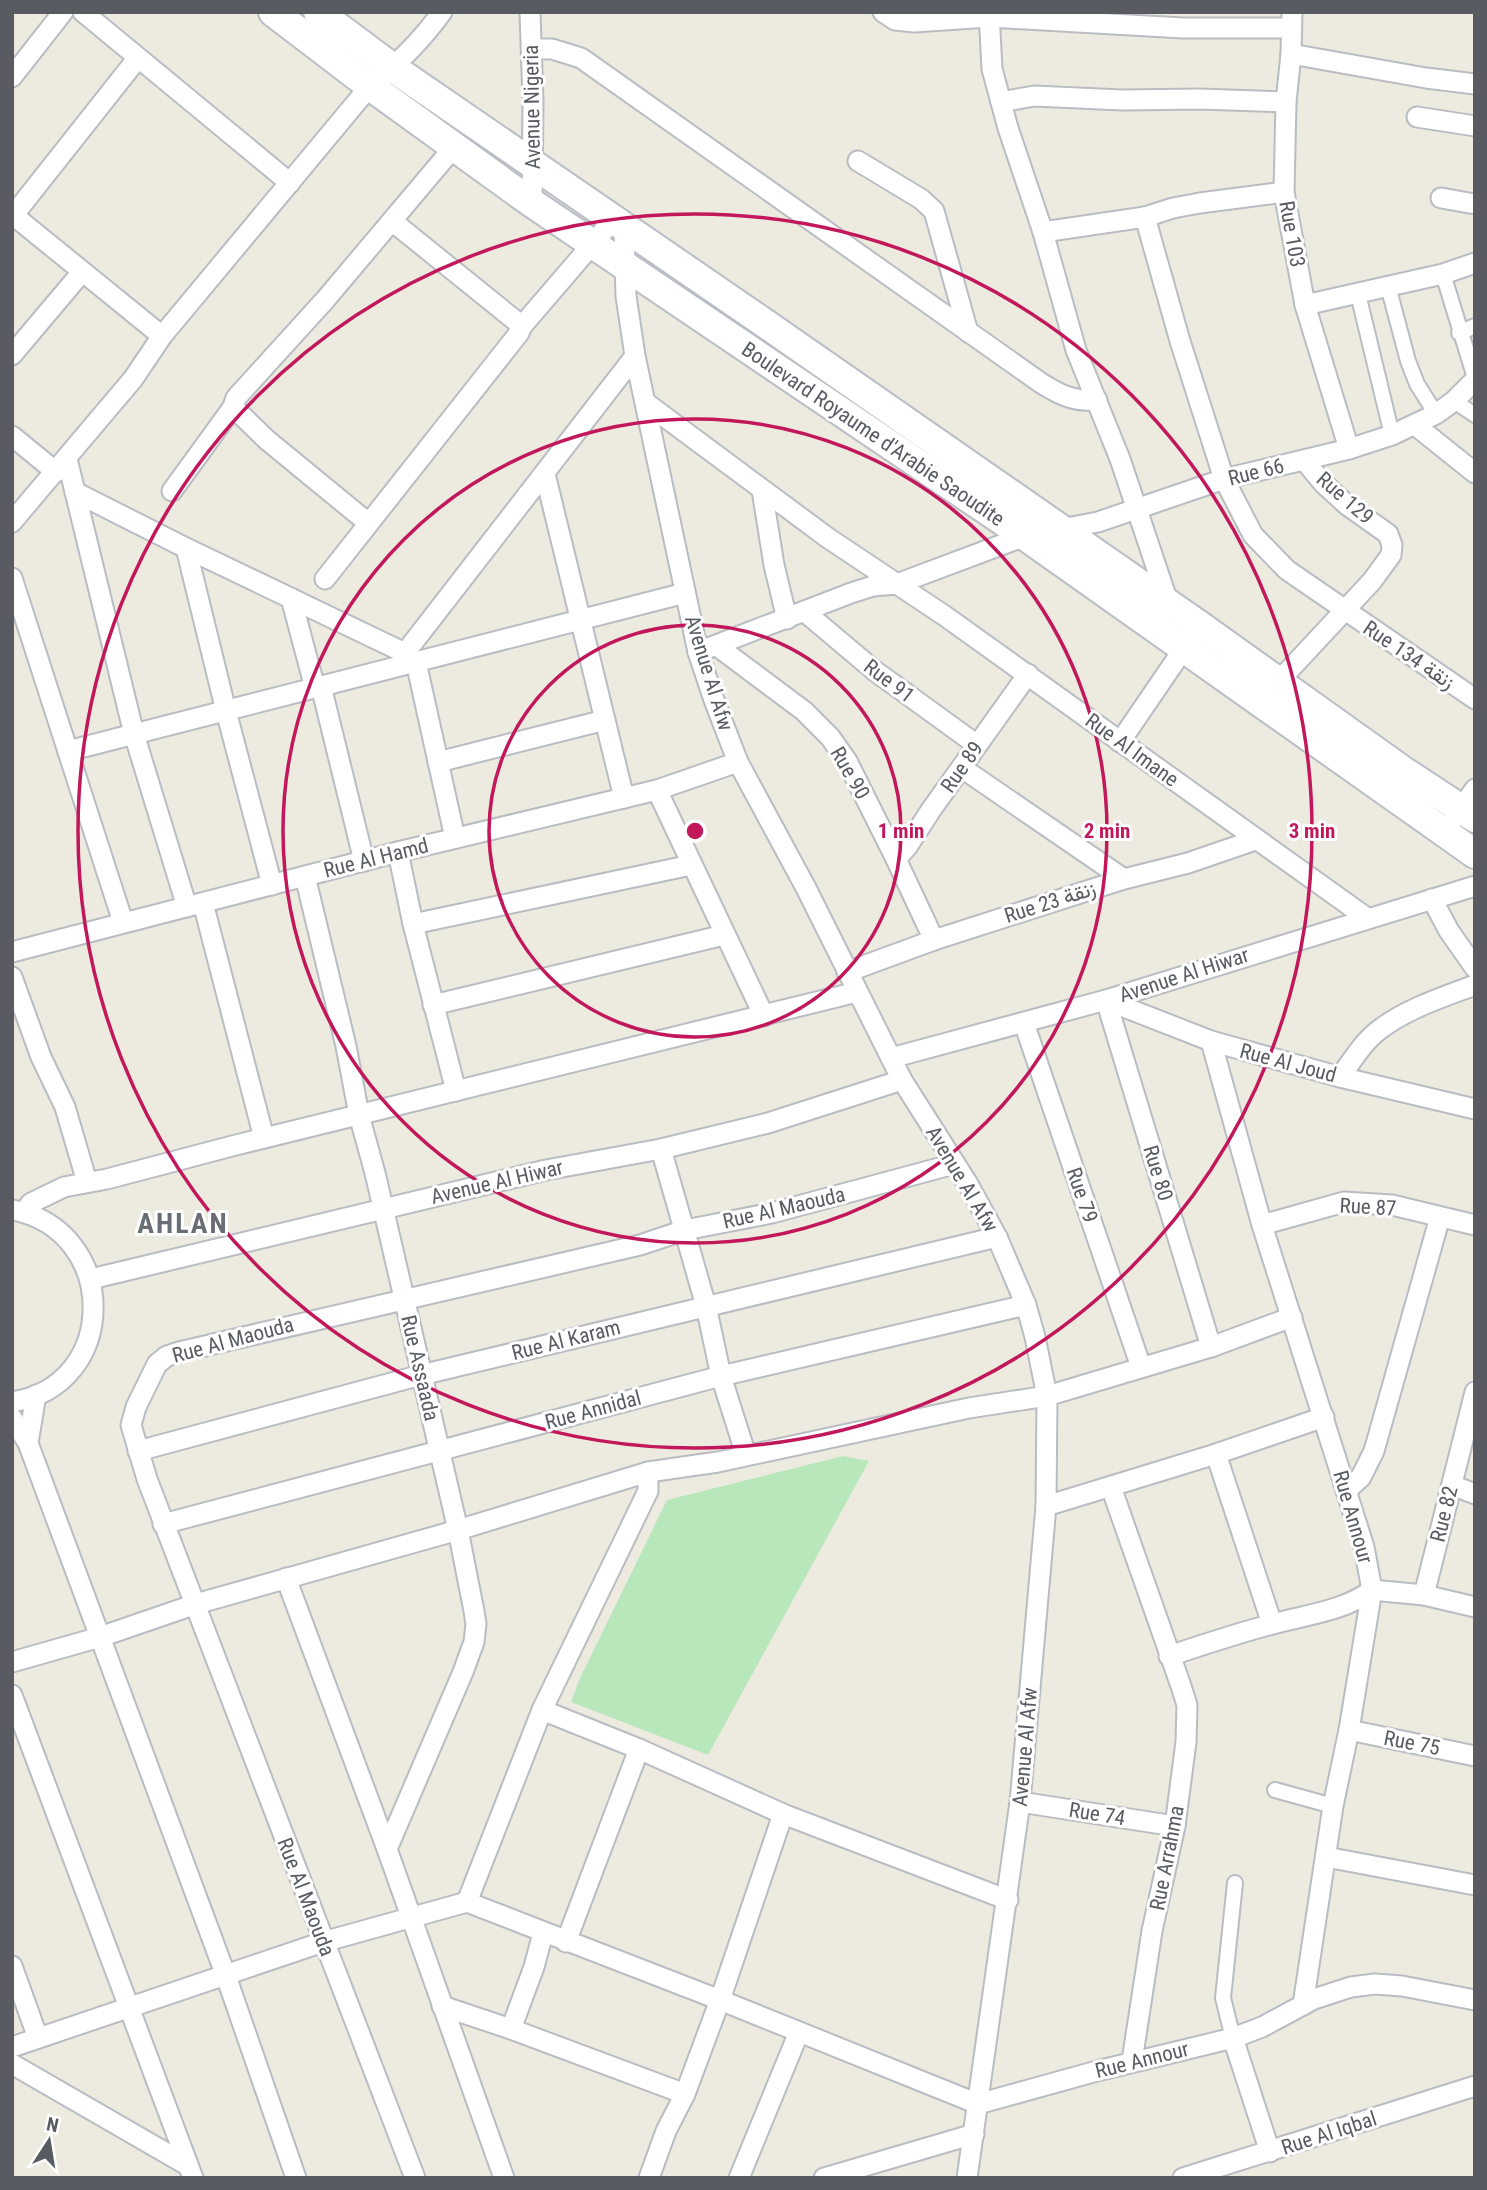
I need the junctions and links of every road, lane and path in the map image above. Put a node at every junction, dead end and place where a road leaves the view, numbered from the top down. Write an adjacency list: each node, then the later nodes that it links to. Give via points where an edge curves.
1 (63, 12): 14 (street)
2 (83, 12): 12 (street)
3 (273, 12): 16 (main road, Boulevard Royaume d'Arabie Saoudite)
4 (318, 12): 13 (main road, Boulevard Royaume d'Arabie Saoudite)
5 (442, 12): 13 (street)
6 (530, 12): 10 (street, Avenue Nigeria)
7 (883, 12): 8 (street, via 895,20 914,22)
8 (989, 15): 9 (street, via 1183,28); 17 (street, via 992,69)
9 (1291, 20): 11 (street, Rue 103)
10 (532, 48): 23 (street, Avenue Nigeria); 44 (street, via 565,52 590,64)
11 (1291, 54): 15 (street); 18 (street, Rue 103)
12 (137, 59): 24 (street); 29 (street)
13 (393, 68): 16 (street); 23 (main road, Boulevard Royaume d'Arabie Saoudite)
14 (12, 77)
15 (1475, 84)
16 (370, 86): 21 (main road, Boulevard Royaume d'Arabie Saoudite); 24 (street)
17 (1001, 102): 18 (street, via 1034,96); 33 (street)
18 (1286, 102): 25 (street, Rue 103)
19 (1417, 117): 20 (street)
20 (1475, 126)
21 (454, 147): 27 (main road, Boulevard Royaume d'Arabie Saoudite); 31 (street)
22 (858, 161): 44 (street, via 934,211)
23 (533, 162): 27 (street, Avenue Nigeria); 32 (main road, Boulevard Royaume d'Arabie Saoudite)
24 (290, 183): 46 (street)
25 (1284, 192): 30 (street); 41 (street, Rue 103)
26 (1441, 198): 28 (street)
27 (533, 203): 34 (main road, Boulevard Royaume d'Arabie Saoudite)
28 (1475, 204)
29 (13, 216): 37 (street)
30 (1145, 216): 33 (street); 64 (street, Rue 134 زنقة)
31 (392, 221): 42 (street); 53 (street, via 236,398)
32 (618, 224): 34 (street); 36 (street, Avenue Al Afw); 71 (main road, Boulevard Royaume d'Arabie Saoudite)
33 (1043, 232): 50 (street, via 1076,351)
34 (595, 244): 36 (main road, Boulevard Royaume d'Arabie Saoudite); 42 (street)
35 (1475, 263): 38 (street)
36 (624, 264): 48 (street, Avenue Al Afw); 72 (main road, Boulevard Royaume d'Arabie Saoudite)
37 (82, 272): 46 (street); 47 (street)
38 (1443, 274): 39 (street); 45 (street)
39 (1388, 286): 40 (street); 54 (street, via 1408,361)
40 (1358, 294): 41 (street); 57 (street)
41 (1305, 305): 59 (street, Rue 103)
42 (522, 326): 70 (street)
43 (1475, 326): 45 (street)
44 (968, 332): 50 (street, via 1062,396)
45 (1459, 332): 49 (street)
46 (162, 336): 61 (street)
47 (12, 355)
48 (635, 356): 52 (street, Avenue Al Afw); 63 (street)
49 (1475, 379): 51 (street, Rue 66)
50 (1097, 400): 68 (street)
51 (1454, 401): 54 (street, Rue 66); 55 (street)
52 (646, 403): 65 (street, Rue Al Imane); 77 (street, Avenue Al Afw)
53 (233, 407): 66 (street); 70 (street)
54 (1436, 414): 56 (street, Rue 66)
55 (1475, 415)
56 (1415, 425): 57 (street, Rue 66); 62 (street)
57 (1392, 435): 59 (street, Rue 66)
58 (12, 436): 61 (street)
59 (1349, 449): 60 (street, Rue 66)
60 (1304, 460): 64 (street, Rue 66); 80 (street, Rue 129, via 1347,505 1388,534 1392,545 1387,564)
61 (61, 466): 67 (street); 69 (street)
62 (1475, 473)
63 (545, 474): 82 (street); 85 (street)
64 (1224, 479): 68 (street, Rue 66); 80 (street, Rue 134 زنقة, via 1253,535 1268,552)
65 (762, 490): 76 (street, Rue Al Imane); 81 (street, via 774,565)
66 (172, 491)
67 (75, 492): 73 (street); 92 (street)
68 (1137, 510): 71 (street, Rue 66); 79 (street)
69 (12, 522)
70 (367, 522): 75 (street)
71 (1059, 529): 72 (street, Rue 66); 79 (main road, Boulevard Royaume d'Arabie Saoudite)
72 (1025, 536): 76 (street); 83 (main road, Boulevard Royaume d'Arabie Saoudite)
73 (186, 548): 78 (street); 90 (street)
74 (12, 578): 95 (street)
75 (325, 579)
76 (897, 584): 81 (street, via 873,586); 86 (street, Rue Al Imane)
77 (685, 593): 82 (street); 84 (street, Avenue Al Afw)
78 (291, 598): 85 (street); 88 (street)
79 (1170, 606): 83 (main road, Boulevard Royaume d'Arabie Saoudite)
80 (1344, 611): 87 (street); 89 (street, Rue 134 زنقة)
81 (796, 616): 84 (street); 94 (street, Rue 91)
82 (580, 620): 85 (street); 91 (street)
83 (1192, 637): 87 (main road, Boulevard Royaume d'Arabie Saoudite); 93 (street); 102 (main road, Boulevard Royaume d'Arabie Saoudite)
84 (707, 649): 97 (street, Avenue Al Afw); 107 (street, Rue 90, via 804,711 825,731 847,761)
85 (411, 657): 88 (street); 96 (street)
86 (1028, 674): 93 (street, Rue Al Imane); 94 (street, Rue 89)
87 (1278, 682): 101 (main road, Boulevard Royaume d'Arabie Saoudite, via 1402,770)
88 (318, 687): 90 (street); 108 (street)
89 (1475, 699)
90 (226, 710): 92 (street); 112 (street)
91 (605, 720): 96 (street); 100 (street)
92 (134, 734): 95 (street); 115 (street)
93 (1120, 742): 104 (street, Rue Al Imane)
94 (978, 745): 98 (street, Rue 89)
95 (68, 751): 117 (street)
96 (438, 762): 103 (street)
97 (738, 762): 99 (street, Rue Al Hamd); 123 (street, Avenue Al Afw)
98 (962, 768): 107 (street, Rue 89); 111 (street)
99 (657, 790): 100 (street, Rue Al Hamd); 109 (street)
100 (624, 798): 103 (street, Rue Al Hamd)
101 (1470, 805): 102 (street)
102 (1443, 832): 106 (main road, Boulevard Royaume d'Arabie Saoudite)
103 (455, 838): 105 (street, Rue Al Hamd)
104 (1255, 840): 111 (street, Rue 23 زنقة); 116 (street, Rue Al Imane)
105 (398, 852): 108 (street, Rue Al Hamd); 118 (street)
106 (1475, 854)
107 (896, 859): 120 (street, Rue 90)
108 (365, 861): 110 (street, Rue Al Hamd)
109 (691, 865): 118 (street); 119 (street)
110 (305, 876): 112 (street, Rue Al Hamd); 137 (street, Rue Assaada)
111 (1124, 879): 120 (street, Rue 23 زنقة)
112 (272, 885): 115 (street, Rue Al Hamd)
113 (1475, 886): 114 (street, Avenue Al Hiwar)
114 (1432, 899): 116 (street, Avenue Al Hiwar); 122 (street)
115 (195, 905): 117 (street, Rue Al Hamd); 138 (street)
116 (1367, 918): 127 (street, Avenue Al Hiwar)
117 (123, 922): 121 (street, Rue Al Hamd)
118 (413, 924): 128 (street)
119 (724, 936): 128 (street); 129 (street)
120 (934, 940): 123 (street, Rue 23 زنقة)
121 (12, 951)
122 (1475, 968)
123 (847, 972): 126 (street, Avenue Al Afw)
124 (12, 976): 141 (street, via 65,1107)
125 (1475, 985): 133 (street, via 1407,1013 1379,1030)
126 (857, 992): 129 (street); 132 (street, Avenue Al Afw)
127 (1106, 1000): 130 (street, Avenue Al Hiwar); 131 (street, Rue Al Joud); 154 (street, Rue 80)
128 (433, 1005): 135 (street)
129 (764, 1016): 135 (street)
130 (1024, 1023): 132 (street, Avenue Al Hiwar); 155 (street, Rue 79)
131 (1210, 1041): 133 (street, Rue Al Joud); 145 (street, Rue Annour)
132 (891, 1058): 134 (street, Avenue Al Afw)
133 (1340, 1077): 136 (street, Rue Al Joud)
134 (902, 1080): 139 (street, Avenue Al Hiwar, via 768,1123); 140 (street, Avenue Al Afw)
135 (456, 1091): 137 (street)
136 (1475, 1109)
137 (359, 1115): 138 (street); 142 (street, Rue Assaada)
138 (264, 1138): 141 (street)
139 (661, 1149): 142 (street, Avenue Al Hiwar, via 546,1170); 147 (street)
140 (954, 1164): 147 (street, Rue Al Maouda, via 772,1213); 148 (street, Avenue Al Afw)
141 (87, 1182): 143 (street, via 64,1186)
142 (382, 1209): 149 (street, Avenue Al Hiwar); 150 (street, Rue Assaada)
143 (18, 1211): 149 (street, via 47,1222 66,1237)
144 (1440, 1217): 145 (street, Rue 87, via 1392,1205 1344,1202); 146 (street, Rue 87); 172 (street, via 1374,1451 1367,1468)
145 (1262, 1225): 153 (street, Rue Annour)
146 (1475, 1225)
147 (685, 1230): 150 (street, Rue Al Maouda, via 640,1245); 151 (street)
148 (997, 1237): 151 (street, Rue Al Karam); 152 (street, Avenue Al Afw)
149 (91, 1279): 159 (street, via 94,1319 85,1347 68,1372)
150 (404, 1300): 156 (street, Rue Assaada); 165 (street, Rue Al Maouda, via 167,1356 157,1364 136,1407 131,1425)
151 (706, 1306): 156 (street, Rue Al Karam); 157 (street)
152 (1026, 1306): 157 (street, Rue Annidal); 160 (street, Avenue Al Afw)
153 (1292, 1317): 154 (street); 162 (street, Rue Annour)
154 (1211, 1346): 155 (street)
155 (1141, 1367): 160 (street)
156 (421, 1375): 165 (street, Rue Al Karam); 166 (street, Rue Assaada)
157 (721, 1376): 166 (street, Rue Annidal); 168 (street)
158 (1475, 1392): 170 (street, Rue 82)
159 (36, 1395): 161 (street); 164 (street)
160 (1047, 1396): 168 (street); 174 (street, Avenue Al Afw)
161 (12, 1402)
162 (1324, 1417): 167 (street); 172 (street, Rue Annour)
163 (12, 1418): 164 (street)
164 (28, 1443): 183 (street)
165 (138, 1451): 175 (street, Rue Al Maouda)
166 (440, 1451): 175 (street, Rue Annidal); 176 (street, Rue Assaada)
167 (1216, 1454): 171 (street); 182 (street)
168 (746, 1455): 169 (street)
169 (648, 1472): 176 (street); 187 (street, via 648,1491)
170 (1452, 1485): 173 (street); 179 (street, Rue 82)
171 (1111, 1487): 174 (street); 184 (street, Rue Arrahma)
172 (1346, 1491): 178 (street, Rue Annour)
173 (1475, 1494)
174 (1046, 1506): 192 (street, Avenue Al Afw)
175 (163, 1524): 180 (street, Rue Al Maouda)
176 (458, 1530): 177 (street); 196 (street, Rue Assaada, via 476,1624 474,1642)
177 (286, 1578): 180 (street); 196 (street)
178 (1372, 1590): 179 (street); 182 (street, via 1328,1610); 188 (street, Rue Annour)
179 (1424, 1595): 181 (street)
180 (196, 1604): 183 (street); 204 (street, Rue Al Maouda)
181 (1475, 1607)
182 (1272, 1624): 184 (street)
183 (100, 1637): 185 (street); 207 (street)
184 (1169, 1656): 195 (street, Rue Arrahma, via 1187,1705 1188,1723)
185 (12, 1662)
186 (12, 1695): 212 (street)
187 (542, 1710): 189 (street); 201 (street)
188 (1349, 1731): 190 (street, Rue 75); 193 (street, Rue Annour)
189 (639, 1749): 194 (street); 205 (street)
190 (1475, 1756)
191 (1275, 1790): 193 (street)
192 (1020, 1802): 195 (street, Rue 74); 200 (street, Avenue Al Afw)
193 (1333, 1806): 197 (street, Rue Annour)
194 (783, 1814): 200 (street); 208 (street)
195 (1175, 1826): 218 (street, Rue Arrahma, via 1152,1931)
196 (387, 1849): 202 (street)
197 (1326, 1857): 199 (street); 210 (street, Rue Annour)
198 (1235, 1883): 216 (street, via 1223,1998)
199 (1475, 1885)
200 (1007, 1900): 222 (street, Avenue Al Afw)
201 (467, 1902): 202 (street); 203 (street)
202 (411, 1917): 204 (street); 211 (street)
203 (543, 1933): 205 (street); 213 (street)
204 (323, 1942): 207 (street); 228 (street, Rue Al Maouda)
205 (566, 1942): 208 (street)
206 (12, 1966): 215 (street)
207 (226, 1976): 212 (street); 227 (street)
208 (720, 2000): 214 (street); 221 (street)
209 (1475, 2000): 210 (street, Rue Annour, via 1375,1984 1351,1987)
210 (1303, 2005): 216 (street, Rue Annour)
211 (442, 2006): 213 (street); 229 (street)
212 (129, 2008): 215 (street); 225 (street)
213 (511, 2029): 221 (street)
214 (799, 2032): 222 (street); 231 (street)
215 (38, 2038): 217 (street)
216 (1233, 2038): 218 (street, Rue Annour); 224 (street)
217 (12, 2047)
218 (1132, 2062): 222 (street, Rue Annour)
219 (12, 2064): 225 (street)
220 (1475, 2086): 224 (street, Rue Al Iqbal)
221 (685, 2094): 230 (street)
222 (978, 2104): 223 (street, Avenue Al Afw)
223 (974, 2134): 232 (street); 233 (street, Avenue Al Afw)
224 (1270, 2152): 226 (street, Rue Al Iqbal)
225 (190, 2171)
226 (1194, 2176)
227 (296, 2178)
228 (415, 2178)
229 (504, 2178)
230 (649, 2178)
231 (739, 2178)
232 (824, 2178)
233 (967, 2178)

